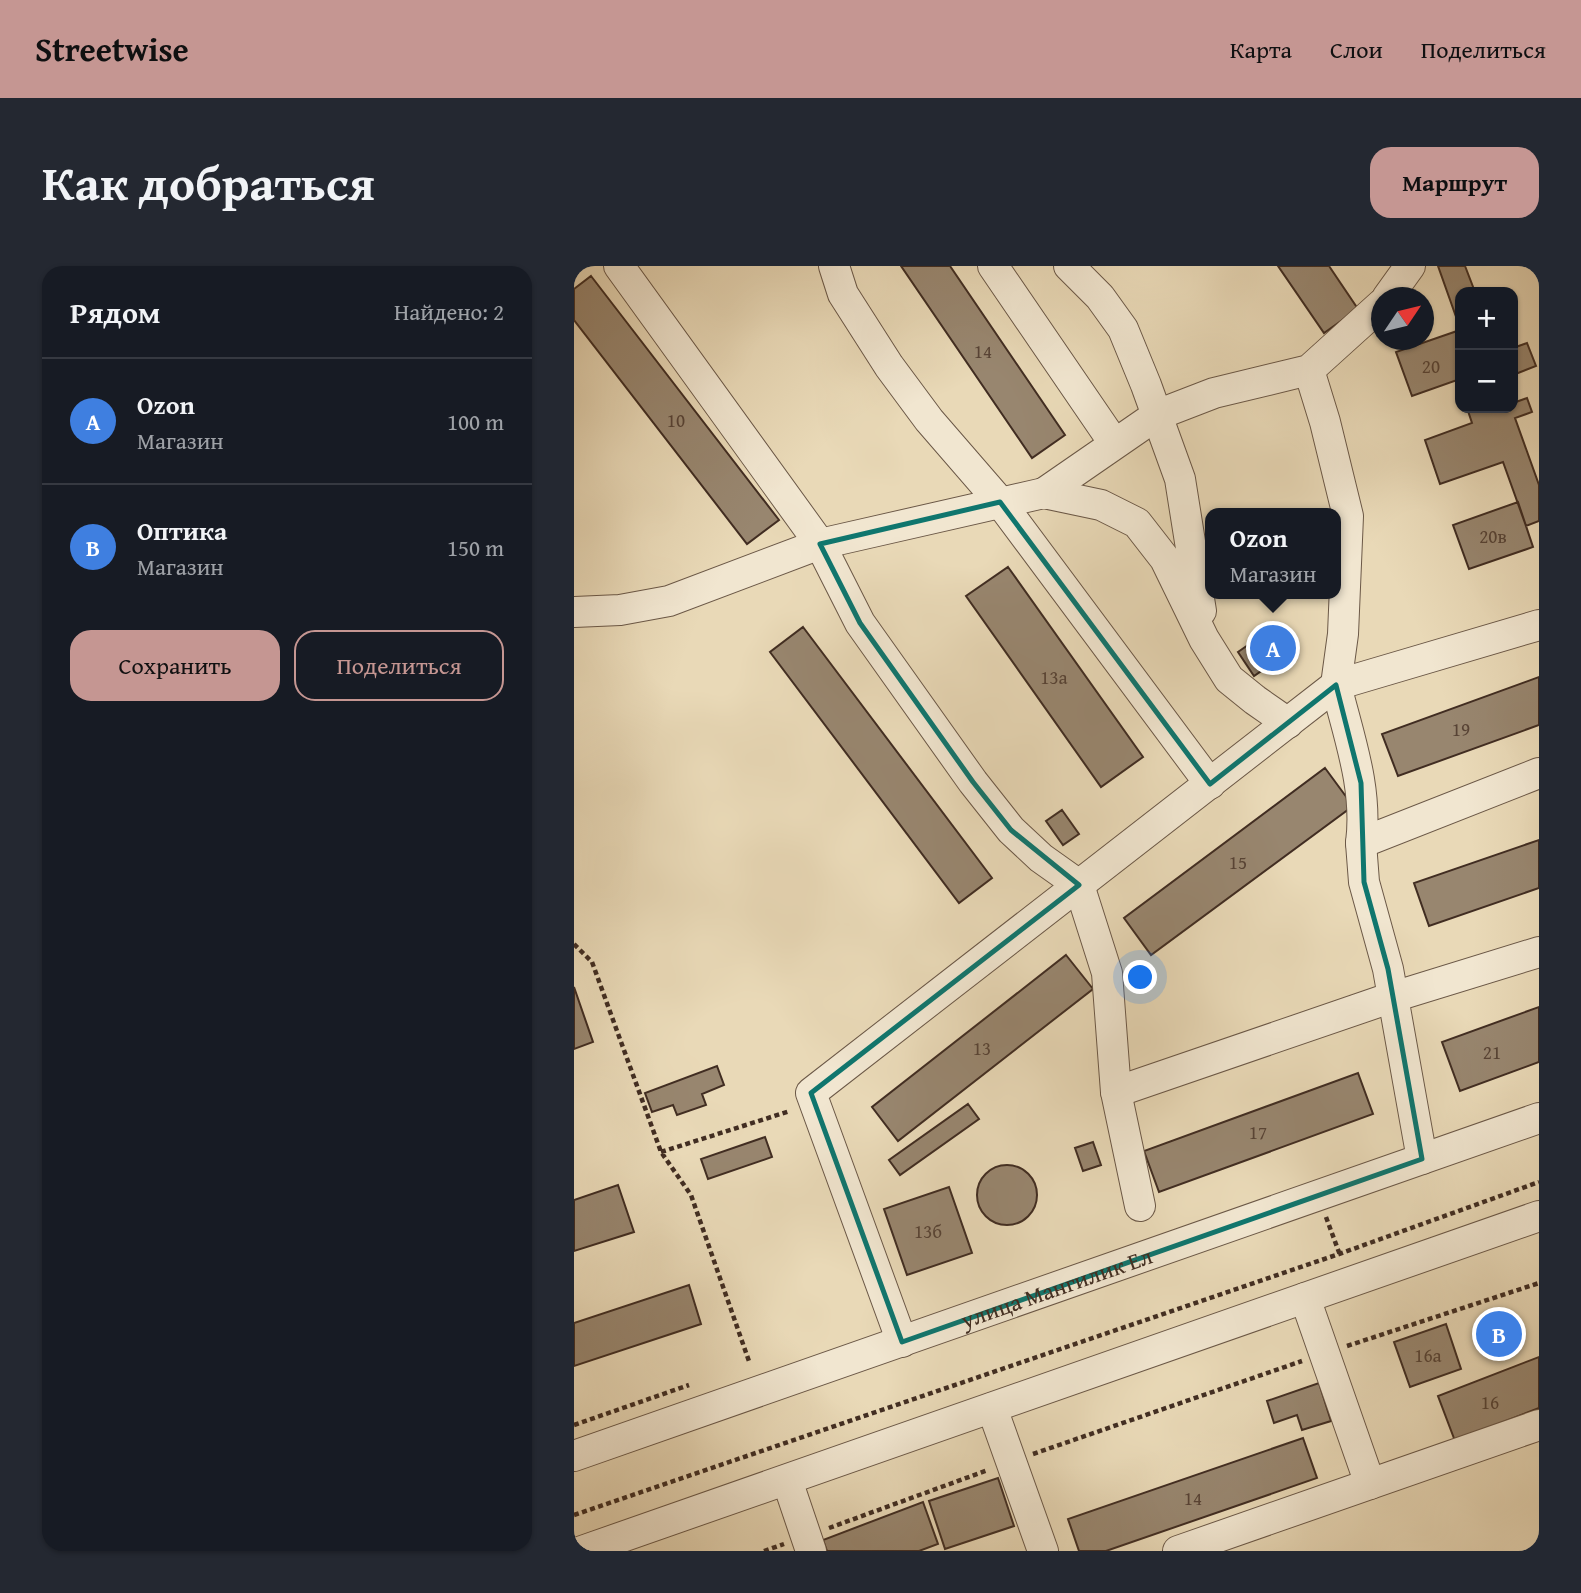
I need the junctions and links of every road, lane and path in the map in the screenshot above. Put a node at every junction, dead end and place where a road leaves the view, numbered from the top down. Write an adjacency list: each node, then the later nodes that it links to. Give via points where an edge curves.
1 (834, 266): 12 (street, via 843,294 888,366)
2 (993, 266): 10 (street)
3 (1069, 266): 9 (street, via 1123,329)
4 (1410, 266): 6 (street)
5 (630, 269): 13 (street)
6 (1395, 287)
7 (1371, 313): 8 (street)
8 (1309, 370): 9 (street, via 1214,393); 17 (street, via 1348,516)
9 (1157, 415): 10 (street); 16 (street, via 1180,479)
10 (1114, 443): 11 (street)
11 (1044, 493): 12 (street); 16 (street, via 1101,505 1137,523 1165,559)
12 (1000, 502): 13 (street); 20 (street)
13 (820, 544): 14 (street, via 669,601); 22 (street, via 860,622 973,782 1011,830)
14 (574, 612)
15 (1539, 625): 17 (street)
16 (1205, 639): 18 (street, via 1229,679)
17 (1336, 685): 18 (street); 21 (street, via 1362,783)
18 (1288, 723): 20 (street)
19 (1539, 773): 21 (street)
20 (1210, 784): 22 (street)
21 (1361, 843): 25 (street, via 1364,882)
22 (1079, 885): 26 (street, via 1108,973); 27 (street, via 811,1093)
23 (574, 944): 29 (path, via 592,962)
24 (1539, 952): 25 (street)
25 (1393, 997): 26 (street); 30 (street)
26 (1116, 1092): 33 (street)
27 (814, 1104): 29 (path); 39 (street)
28 (1539, 1118): 30 (street, улица Мангилик Ел)
29 (661, 1152): 41 (path, via 691,1195)
30 (1422, 1159): 32 (street, улица Мангилик Ел)
31 (1539, 1182): 35 (path)
32 (1318, 1195): 35 (path); 39 (street, улица Мангилик Ел)
33 (1140, 1206)
34 (1539, 1216): 36 (street)
35 (1339, 1254): 36 (path); 48 (path)
36 (1350, 1282): 38 (street)
37 (1539, 1283): 40 (path)
38 (1305, 1298): 40 (street); 42 (street)
39 (902, 1342): 44 (street, улица Мангилик Ел)
40 (1325, 1354): 45 (path); 47 (street)
41 (750, 1364)
42 (992, 1408): 45 (street); 46 (street)
43 (1539, 1425): 47 (street)
44 (574, 1457)
45 (1011, 1462): 49 (path); 52 (street)
46 (787, 1480): 49 (street); 50 (street)
47 (1370, 1484): 53 (street)
48 (574, 1515)
49 (808, 1544): 51 (path)
50 (582, 1551)
51 (764, 1551)
52 (1043, 1551)
53 (1178, 1551)

